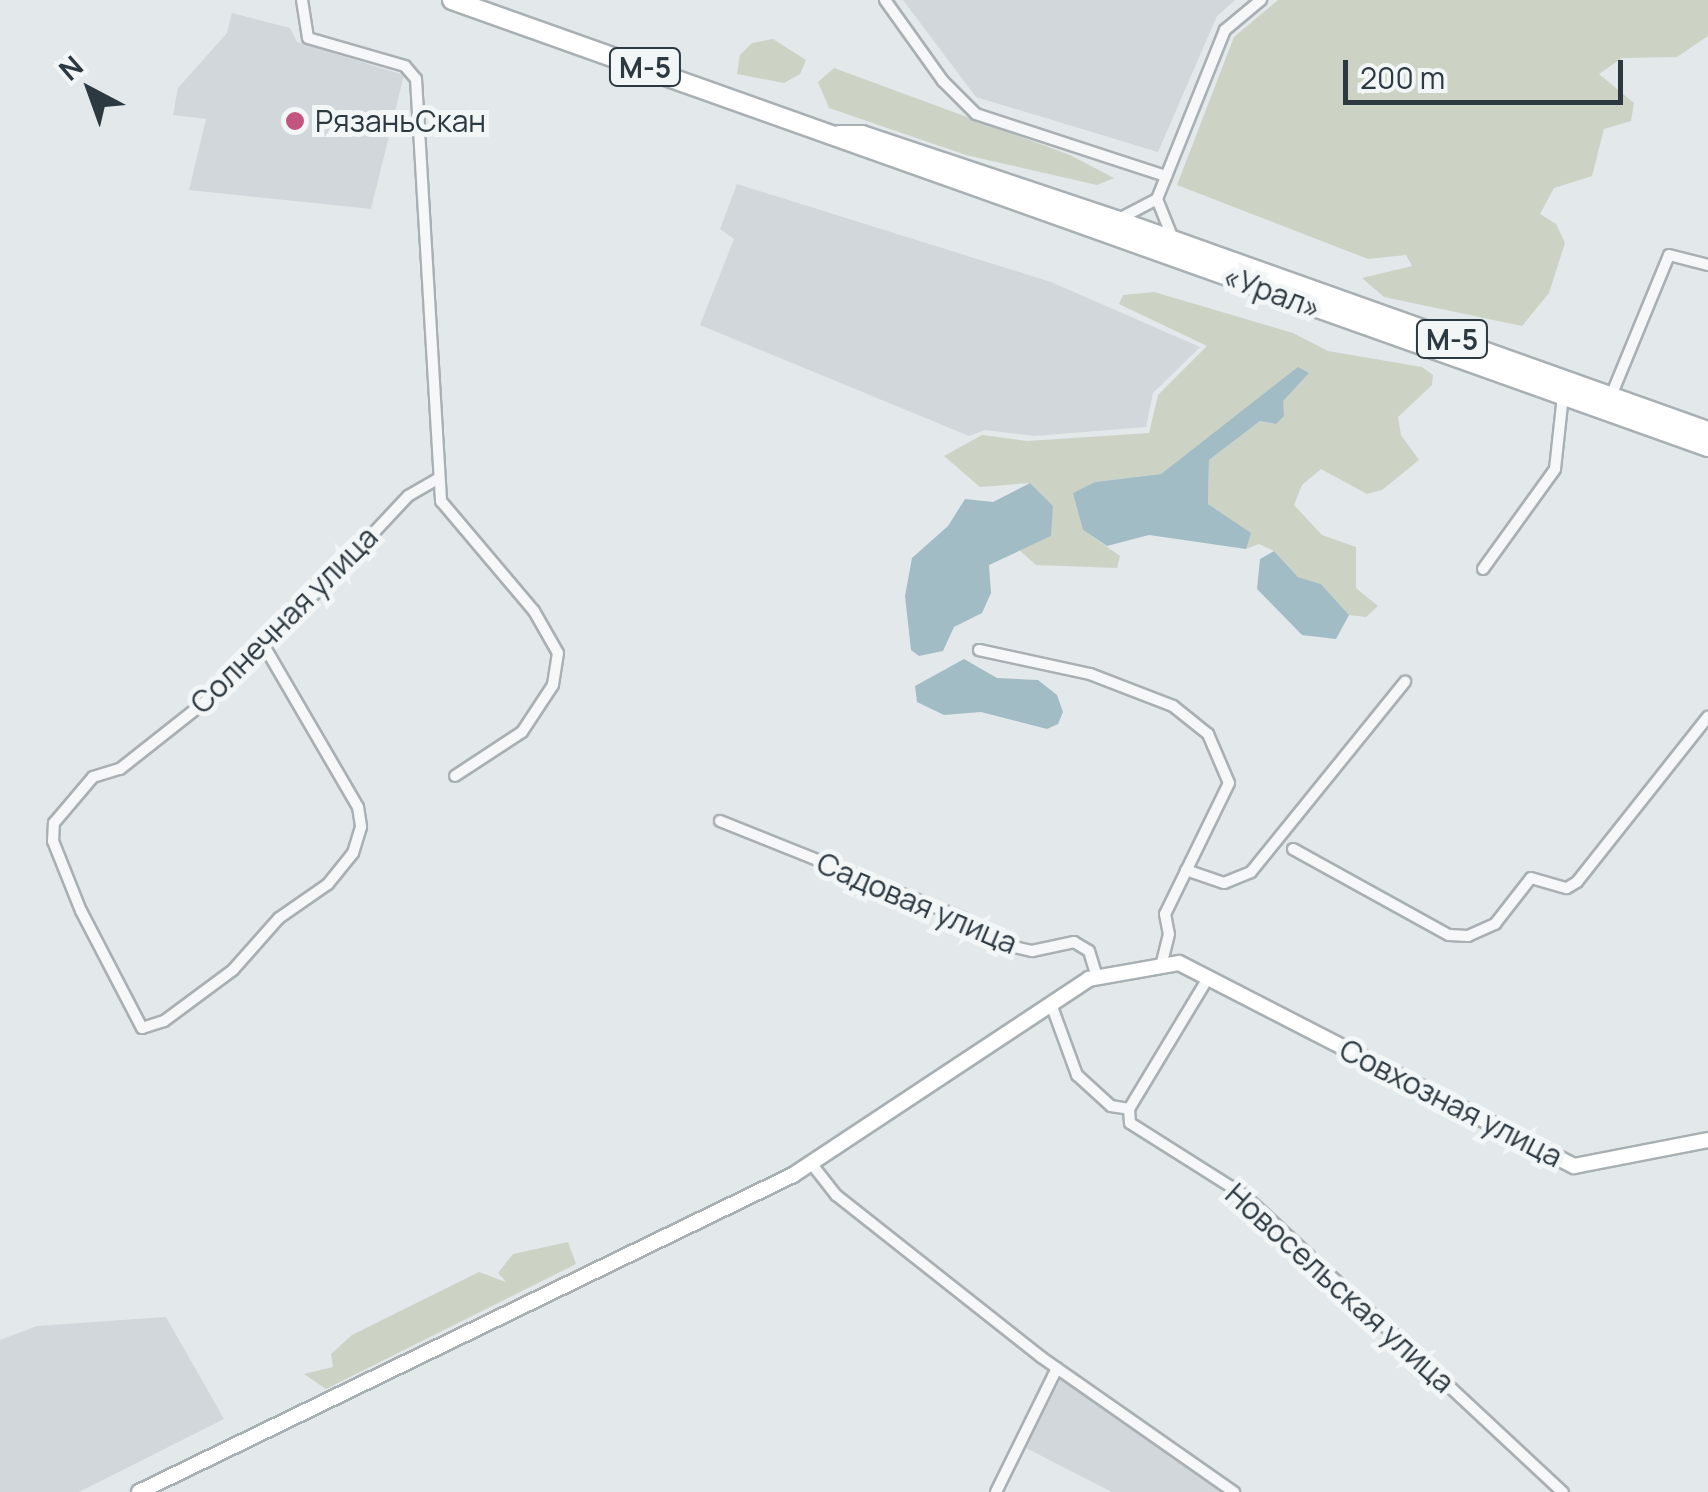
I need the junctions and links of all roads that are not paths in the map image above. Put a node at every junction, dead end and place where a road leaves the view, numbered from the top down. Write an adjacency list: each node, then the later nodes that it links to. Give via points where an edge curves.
1 (302, 0): 15 (street, via 308,38 404,66 416,79)
2 (452, 0): 5 (highway, «Урал» / М-5)
3 (885, 0): 6 (street, via 943,81 976,114)
4 (1261, 0): 6 (street, via 1225,30)
5 (839, 134): 8 (highway, «Урал» / М-5, via 862,134); 11 (highway, «Урал» / М-5, via 859,148)
6 (1166, 176): 7 (street)
7 (1156, 199): 8 (street); 9 (street)
8 (1116, 220): 9 (highway, «Урал» / М-5)
9 (1175, 241): 12 (highway, «Урал» / М-5)
10 (1708, 265): 12 (street, via 1669,255)
11 (1563, 395): 14 (highway, «Урал» / М-5); 16 (street, via 1555,469)
12 (1612, 396): 13 (highway, «Урал» / М-5)
13 (1708, 430)
14 (1708, 447)
15 (437, 479): 17 (street, Солнечная улица, via 408,496); 21 (street, via 447,516 534,612 558,653 553,685 522,732)
16 (1483, 569)
17 (263, 644): 17 (street, Солнечная улица, via 220,690 120,769 93,778 54,823 53,841 123,998 148,1030 233,970 258,936 328,884 353,853 362,818)
18 (980, 650): 24 (street, via 1090,674 1173,706 1208,734 1229,783)
19 (1405, 682): 24 (street, via 1251,872 1224,883)
20 (1708, 716): 23 (street, via 1577,882 1566,888 1531,878 1495,924 1468,936 1449,935)
21 (455, 776)
22 (720, 822): 26 (street, Садовая улица, via 962,918 1010,946 1032,950 1074,942 1089,951)
23 (1293, 849)
24 (1186, 870): 25 (street, via 1165,914 1169,934)
25 (1161, 966): 26 (street); 27 (street, Совхозная улица, via 1179,964)
26 (1097, 978): 28 (street)
27 (1208, 978): 29 (street); 30 (street, Совхозная улица, via 1574,1166)
28 (1051, 1004): 29 (street, Новосельская улица, via 1078,1075 1097,1097); 31 (street)
29 (1129, 1109): 36 (street, Новосельская улица, via 1130,1123 1244,1195)
30 (1708, 1140)
31 (811, 1163): 32 (street, via 836,1195); 33 (street)
32 (1057, 1368): 34 (street); 35 (street)
33 (139, 1492)
34 (996, 1492)
35 (1234, 1492)
36 (1562, 1492)

